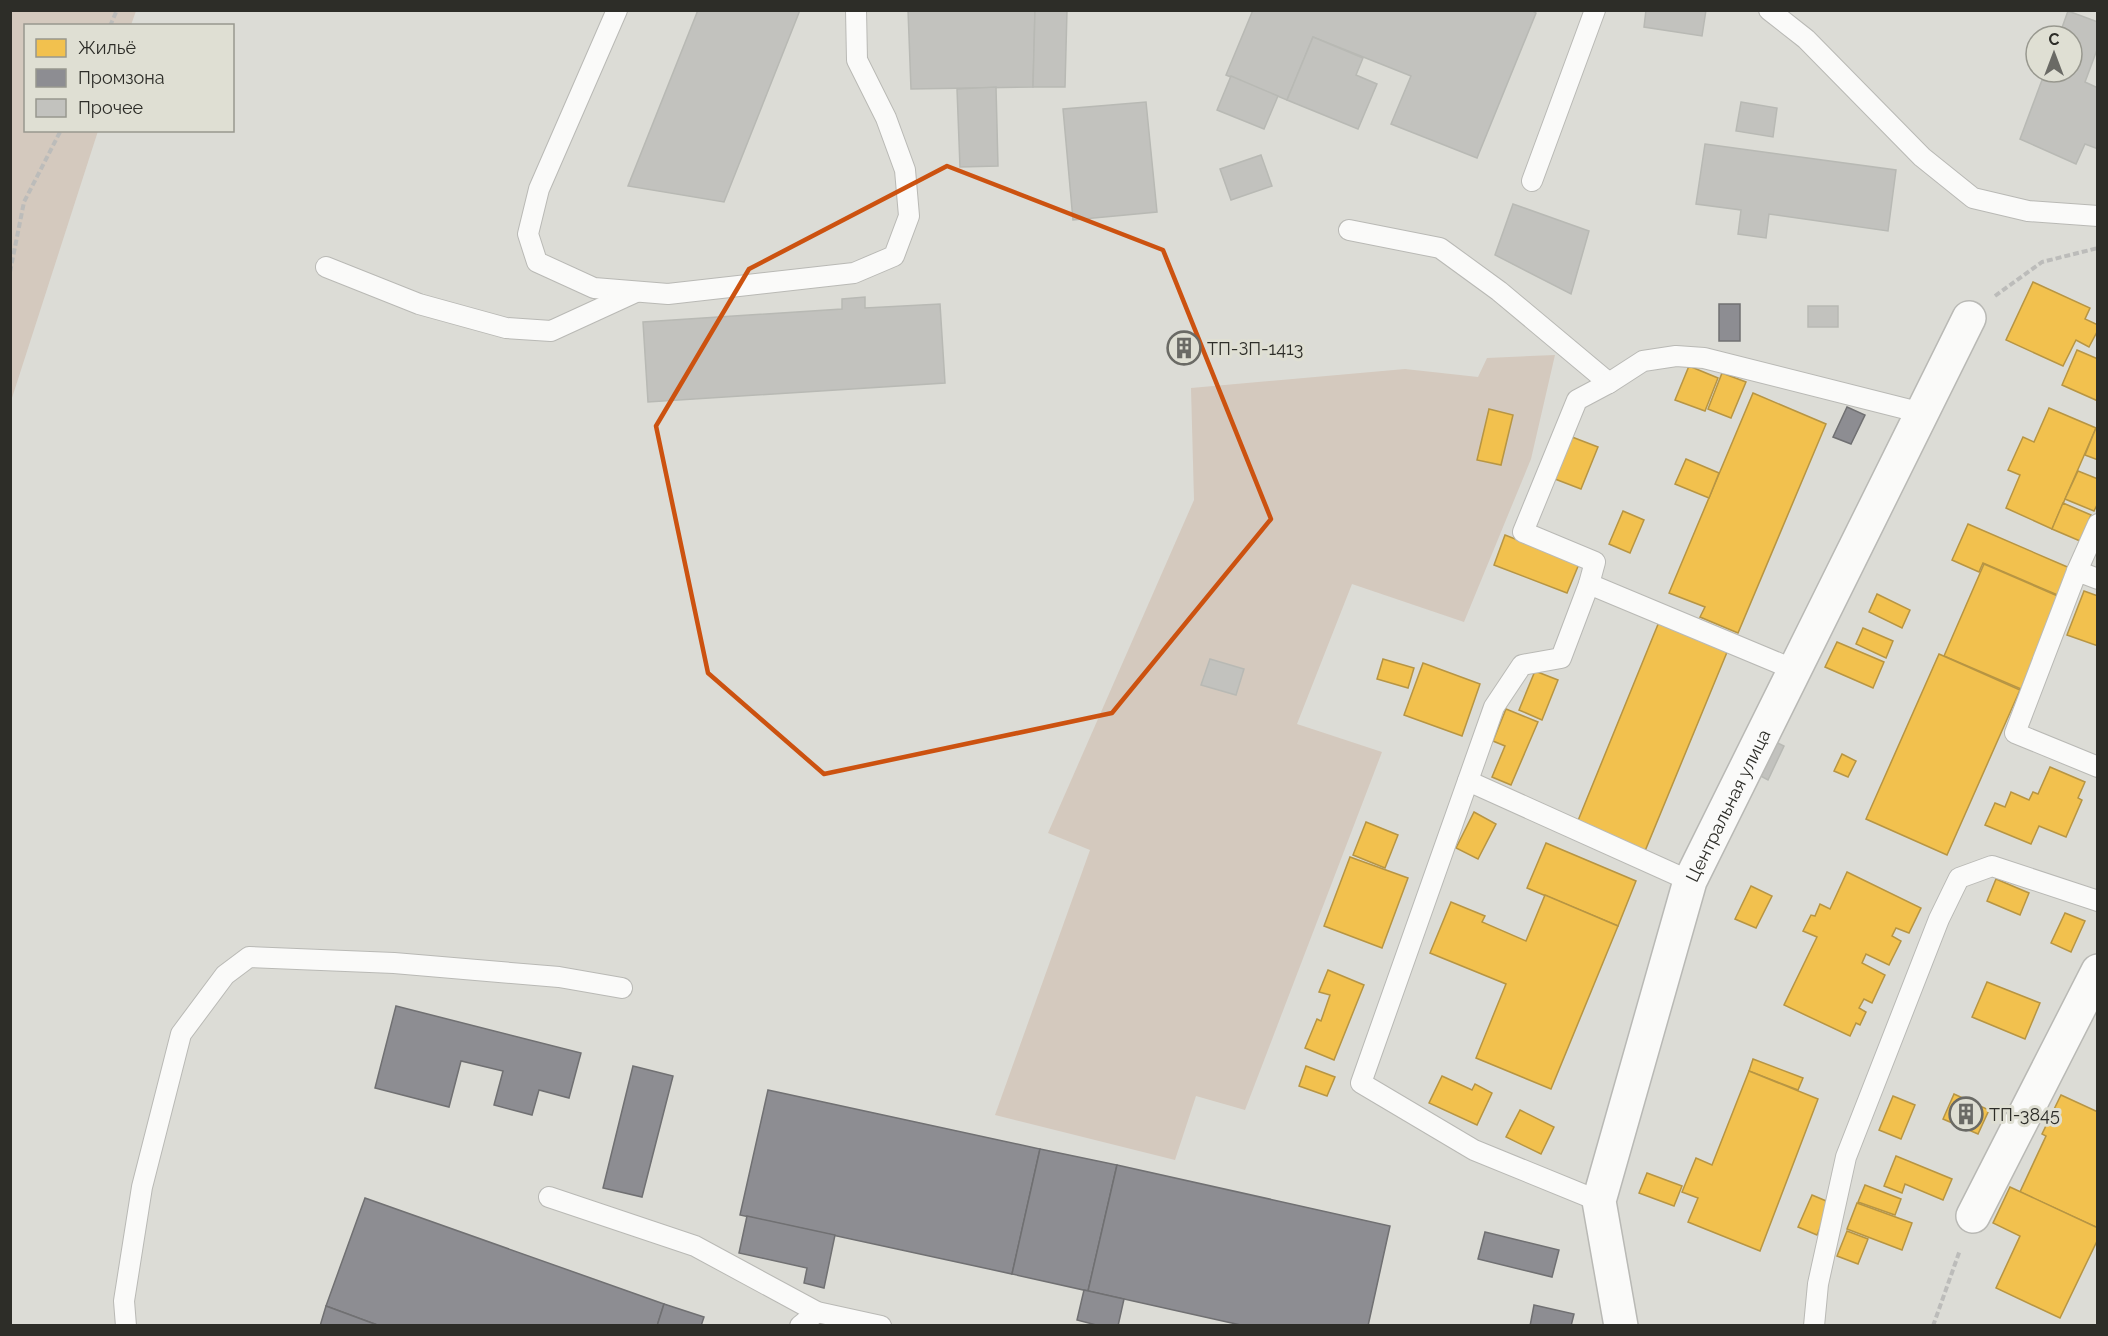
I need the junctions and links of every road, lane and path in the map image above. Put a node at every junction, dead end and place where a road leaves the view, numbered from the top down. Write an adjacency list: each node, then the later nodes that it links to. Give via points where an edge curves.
1 (117, 10): 6 (path)
2 (617, 10): 14 (lane, via 539,189 528,234 537,262 594,288)
3 (856, 10): 14 (lane, via 857,60 886,118 905,170 909,216 894,256 854,273 668,294)
4 (1595, 10): 8 (lane)
5 (1769, 10): 9 (lane, via 1806,39 1922,157 1973,198 2028,211)
6 (111, 24)
7 (60, 132): 13 (path, via 24,202)
8 (1532, 181)
9 (2097, 216)
10 (1349, 230): 16 (lane, via 1440,248 1499,291)
11 (2097, 248): 15 (path, via 2042,262)
12 (326, 267): 14 (lane, via 419,304 506,328 551,331)
13 (10, 272)
14 (639, 291)
15 (1969, 318): 17 (street, Центральная улица)
16 (1609, 383): 17 (lane, via 1643,361 1676,356 1704,358); 21 (lane, via 1576,400 1523,532 1595,562)
17 (1922, 413): 22 (street, Центральная улица)
18 (2097, 524): 19 (lane)
19 (2077, 571): 20 (lane); 23 (lane, via 2015,733)
20 (2097, 579)
21 (1589, 584): 22 (lane); 24 (lane, via 1561,658 1522,665 1494,707)
22 (1795, 669): 25 (street, Центральная улица)
23 (2097, 767)
24 (1468, 781): 25 (lane); 30 (lane, via 1361,1083 1474,1150)
25 (1690, 880): 30 (street, Центральная улица)
26 (2097, 901): 37 (lane, via 1992,866 1959,878 1939,919 1846,1157 1818,1284)
27 (2097, 971): 31 (street)
28 (622, 988): 33 (lane, via 559,977 394,963 249,957 225,975 181,1034 142,1187 124,1301)
29 (549, 1197): 32 (lane, via 695,1246)
30 (1599, 1201): 36 (street, Центральная улица)
31 (1973, 1216): 38 (path)
32 (817, 1312): 34 (lane); 35 (lane)
33 (126, 1326)
34 (800, 1326)
35 (881, 1326)
36 (1621, 1326)
37 (1814, 1326)
38 (1933, 1326)

